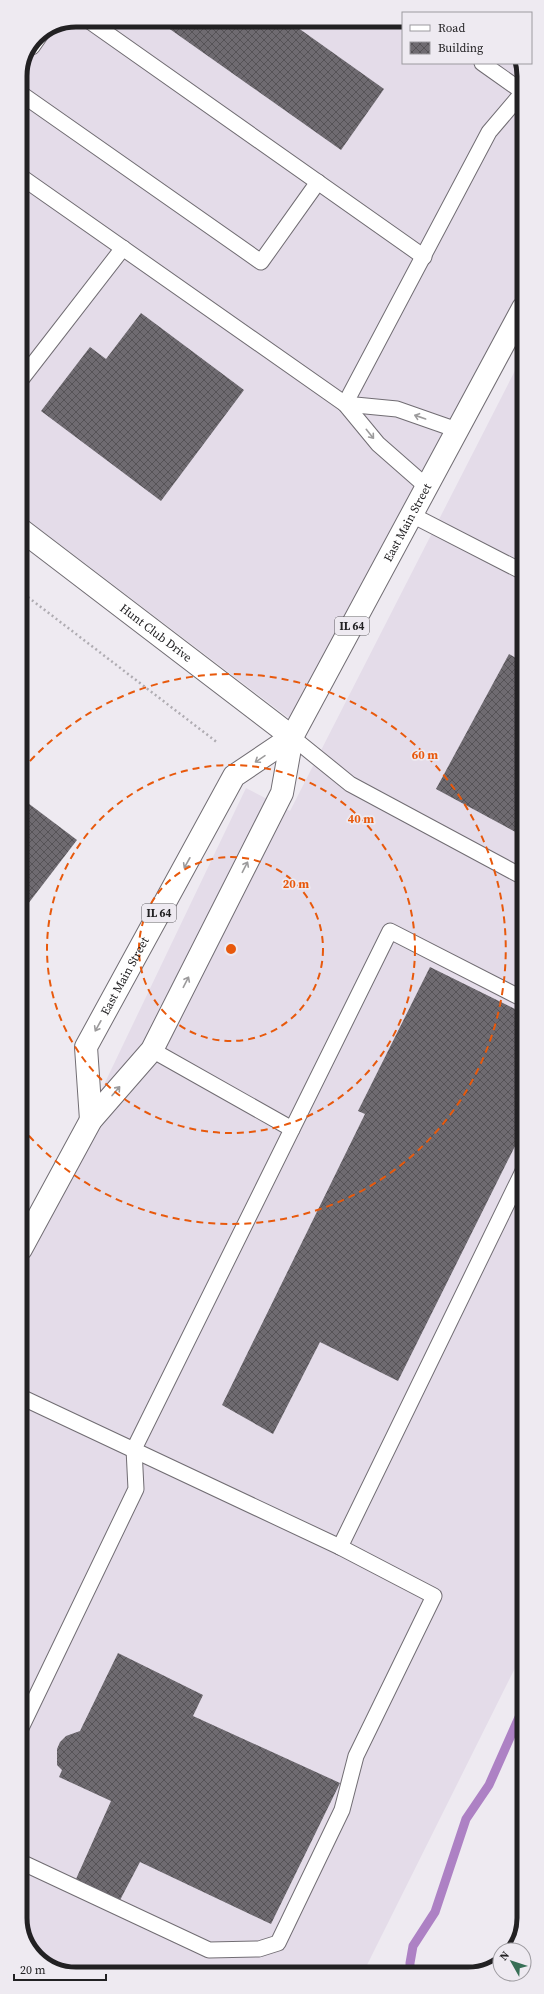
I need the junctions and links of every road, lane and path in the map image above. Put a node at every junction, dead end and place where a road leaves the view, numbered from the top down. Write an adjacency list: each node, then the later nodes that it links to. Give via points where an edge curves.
1 (98, 27): 7 (lane)
2 (483, 64): 3 (lane)
3 (517, 88)
4 (27, 98): 7 (lane, via 261,262)
5 (517, 99): 9 (lane, via 489,132)
6 (27, 181): 8 (lane)
7 (318, 182): 9 (lane)
8 (123, 248): 11 (lane); 12 (lane)
9 (424, 256): 12 (lane)
10 (517, 319): 13 (main road, East Main Street / IL 64)
11 (27, 372)
12 (345, 404): 13 (lane, one-way to 12, via 397,409); 14 (lane, one-way to 14, via 378,444)
13 (457, 430): 14 (main road, East Main Street / IL 64)
14 (427, 487): 15 (main road, East Main Street / IL 64)
15 (412, 515): 17 (lane); 19 (main road, East Main Street / IL 64)
16 (27, 533): 19 (main road, Hunt Club Drive)
17 (517, 569)
18 (27, 596): 20 (path)
19 (292, 737): 21 (lane, via 350,784); 23 (main road, East Main Street / IL 64, one-way to 19, via 282,793); 24 (main road, East Main Street / IL 64, one-way to 24, via 234,776 86,1047)
20 (218, 743)
21 (517, 874)
22 (517, 996): 25 (lane, via 390,931)
23 (152, 1050): 24 (main road, East Main Street / IL 64, one-way to 23); 25 (lane)
24 (90, 1120): 27 (main road, East Main Street / IL 64)
25 (292, 1129): 29 (lane)
26 (517, 1183): 30 (lane)
27 (27, 1238)
28 (27, 1400): 29 (lane)
29 (134, 1449): 30 (lane); 31 (lane, via 136,1489)
30 (340, 1547): 32 (lane, via 434,1596 356,1756 342,1810 278,1943 259,1949 209,1950)
31 (27, 1716)
32 (27, 1865)

